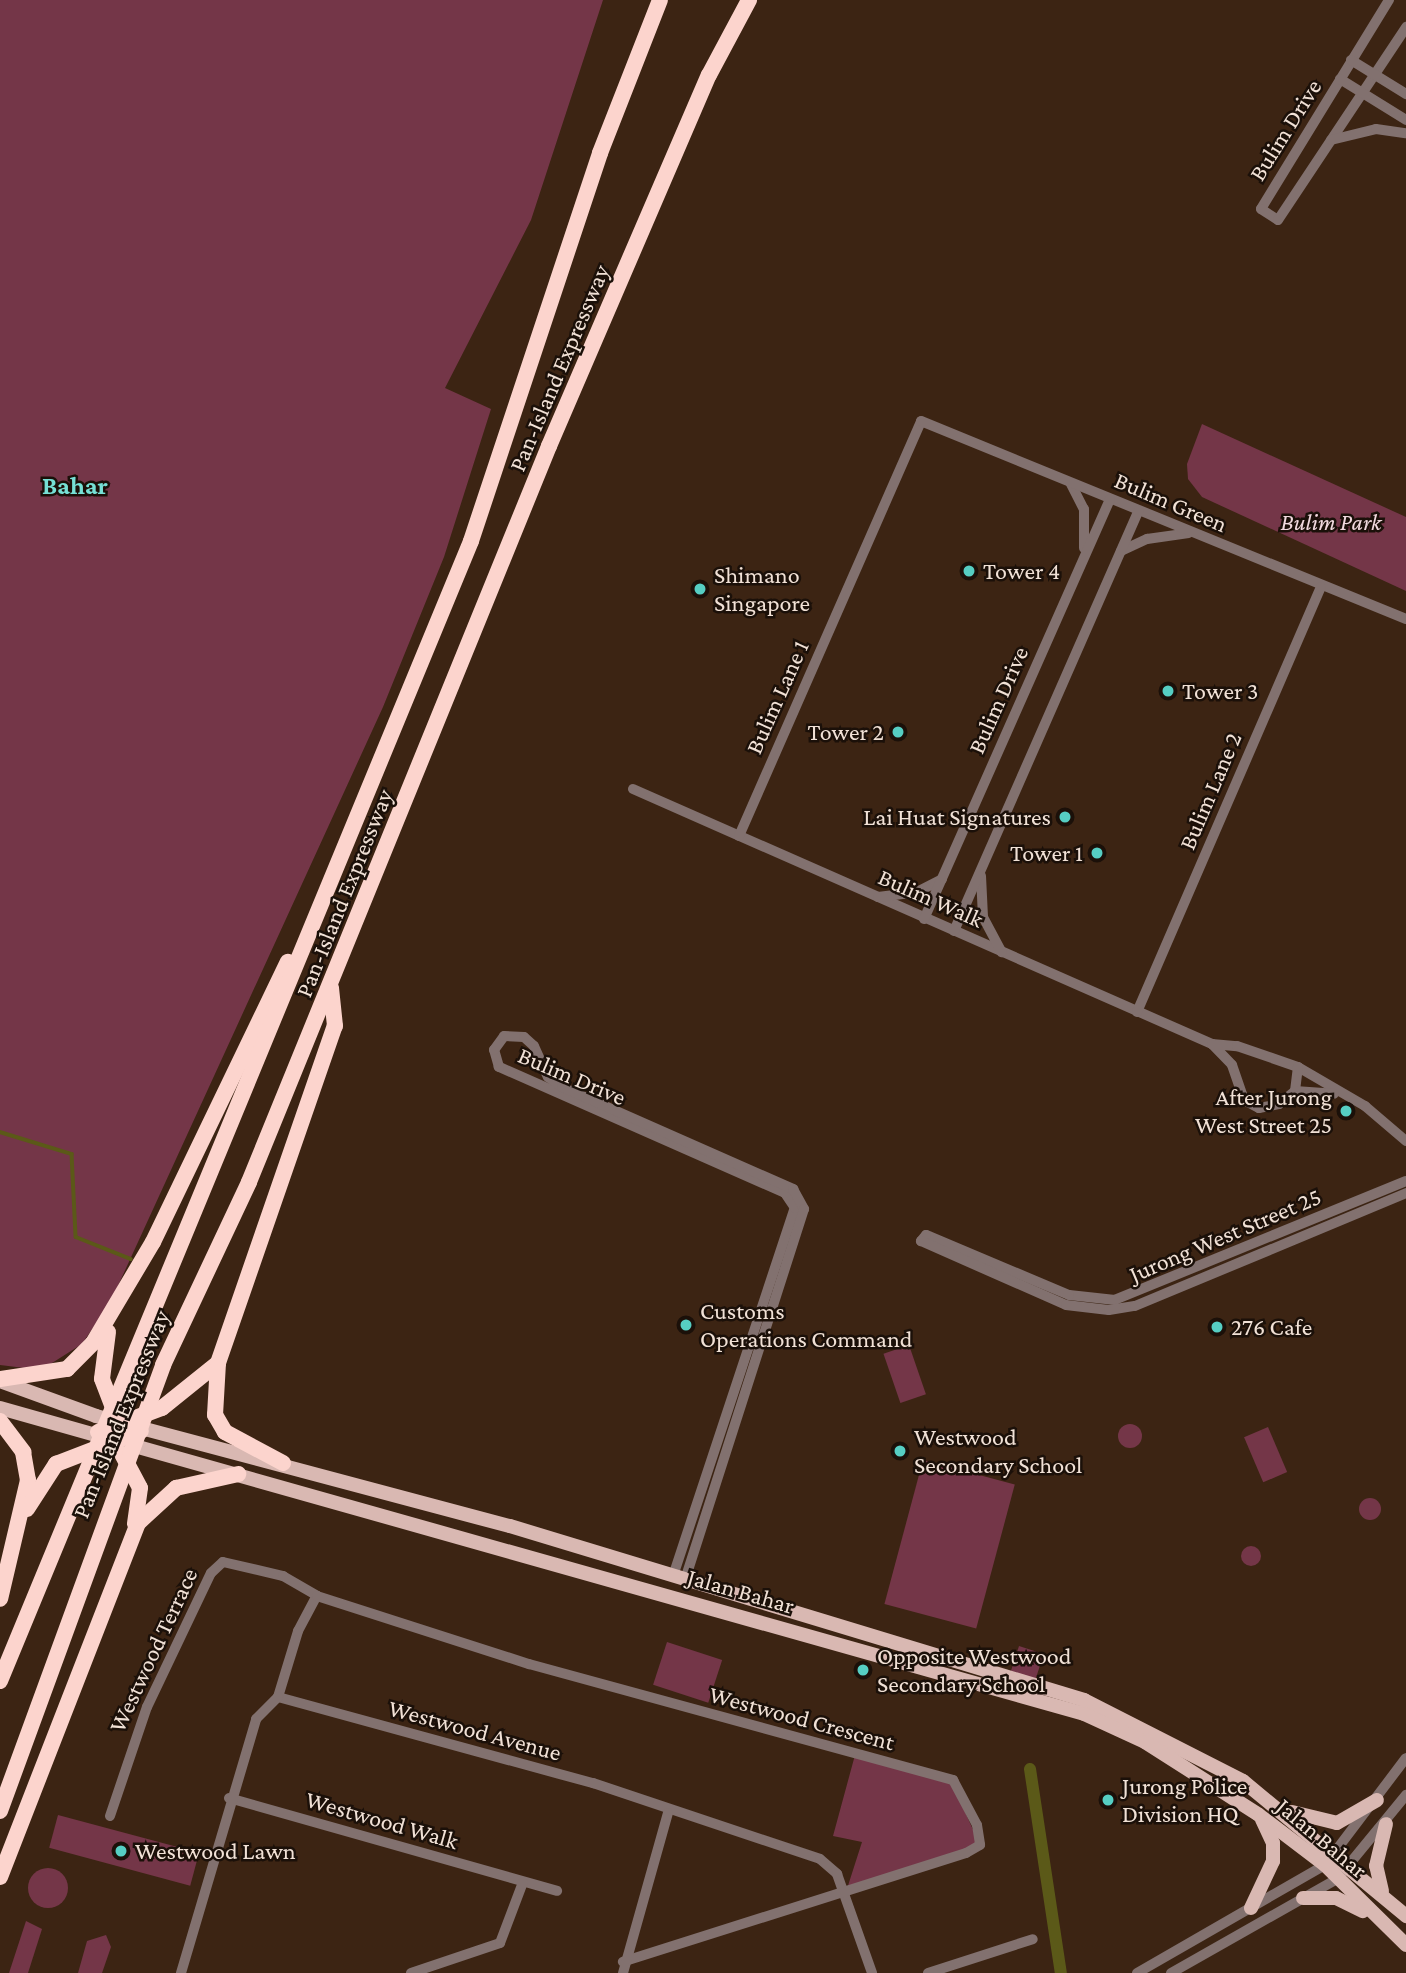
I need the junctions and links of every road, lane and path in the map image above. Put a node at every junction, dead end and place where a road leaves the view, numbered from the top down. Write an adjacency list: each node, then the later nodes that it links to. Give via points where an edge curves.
1 (648, 0): 6 (highway)
2 (660, 0): 6 (highway, Pan-Island Expressway)
3 (740, 0): 10 (highway)
4 (749, 0): 10 (highway, Pan-Island Expressway)
5 (1389, 0): 8 (street, Bulim Drive)
6 (650, 22): 32 (highway, Pan-Island Expressway, via 471,541)
7 (1406, 27): 9 (street, Bulim Drive)
8 (1351, 60): 9 (street); 11 (street, Bulim Drive)
9 (1372, 74): 12 (street, Bulim Drive); 13 (street)
10 (709, 75): 35 (highway, Pan-Island Expressway, via 549,446)
11 (1340, 79): 12 (street); 16 (street, Bulim Drive, via 1261,209 1278,220)
12 (1361, 91): 14 (street); 16 (street, Bulim Drive)
13 (1406, 94)
14 (1406, 120)
15 (1406, 132): 16 (street, via 1376,129)
16 (1331, 140)
17 (921, 421): 18 (street, Bulim Green); 27 (street, Bulim Lane 1)
18 (1071, 483): 19 (street, Bulim Green); 23 (street, via 1084,509)
19 (1110, 499): 20 (street, Bulim Green); 23 (street, Bulim Drive)
20 (1138, 511): 21 (street, Bulim Green); 22 (street)
21 (1192, 533): 22 (street, via 1147,539); 24 (street, Bulim Green)
22 (1121, 551): 28 (street)
23 (1083, 558): 29 (street, Bulim Drive)
24 (1321, 587): 25 (street, Bulim Green); 36 (street, Bulim Lane 2)
25 (1406, 619)
26 (633, 789): 27 (street, Bulim Walk)
27 (739, 836): 30 (street, Bulim Walk)
28 (982, 870): 33 (street); 34 (street, via 983,917)
29 (942, 879): 30 (street, via 916,892); 31 (street, Bulim Drive)
30 (877, 897): 31 (street, Bulim Walk)
31 (924, 919): 33 (street, Bulim Walk)
32 (310, 928): 46 (highway, via 275,982); 62 (highway, Pan-Island Expressway)
33 (954, 931): 34 (street, Bulim Walk)
34 (1002, 952): 36 (street, Bulim Walk)
35 (331, 987): 47 (highway, via 337,1012 332,1036); 69 (highway, Pan-Island Expressway, via 163,1365 97,1532)
36 (1137, 1012): 37 (street, Bulim Walk)
37 (1212, 1044): 38 (street, Bulim Walk, via 1237,1045); 39 (street, Bulim Walk, via 1232,1065 1244,1100 1259,1108 1279,1104)
38 (1298, 1068): 39 (street); 40 (street, Bulim Walk)
39 (1295, 1091): 40 (street, Bulim Walk)
40 (1338, 1094): 41 (street, Bulim Walk, via 1365,1106)
41 (1406, 1141)
42 (1406, 1181): 44 (street, Jurong West Street 25, via 1115,1300 1069,1295 926,1236 920,1241 1066,1305 1109,1310 1135,1306)
43 (1406, 1193): 44 (street, Jurong West Street 25)
44 (1386, 1201): 45 (street)
45 (1406, 1204)
46 (114, 1312): 48 (highway, via 67,1368); 52 (highway, via 101,1355)
47 (218, 1363): 52 (highway, via 162,1408); 53 (highway, via 215,1415 225,1432)
48 (0, 1380): 52 (main road, Jalan Bahar)
49 (0, 1408): 52 (main road, Jalan Bahar)
50 (0, 1421): 56 (highway, via 26,1466)
51 (146, 1429): 52 (highway); 53 (main road, Jalan Bahar)
52 (113, 1433): 54 (main road, Jalan Bahar); 56 (highway, via 56,1464); 57 (highway, via 140,1488)
53 (283, 1463): 55 (main road, Jalan Bahar)
54 (238, 1474): 57 (highway, via 176,1488 150,1508); 58 (main road, Jalan Bahar)
55 (510, 1526): 58 (main road, via 521,1537); 59 (main road, Jalan Bahar)
56 (18, 1527): 61 (highway)
57 (130, 1539): 77 (highway)
58 (509, 1548): 71 (main road, Jalan Bahar, via 1020,1691 1145,1742)
59 (679, 1577): 59 (street, Bulim Drive, via 795,1208 785,1194 499,1067 494,1050 504,1036 523,1037 534,1046 548,1077 562,1087 793,1189 804,1209); 68 (main road, Jalan Bahar, via 1084,1699 1194,1752)
60 (317, 1596): 63 (street, via 298,1631); 72 (street, Westwood Terrace, via 283,1576 217,1565 147,1707); 82 (street, Westwood Crescent, via 529,1664 959,1785 980,1845)
61 (0, 1599)
62 (0, 1681)
63 (278, 1697): 66 (street, via 256,1719); 70 (street, Westwood Avenue, via 593,1783)
64 (1406, 1758): 67 (street)
65 (1406, 1795): 73 (street)
66 (229, 1798): 79 (street, Westwood Walk); 90 (street)
67 (1377, 1800): 68 (main road, via 1337,1823); 74 (street)
68 (1278, 1806): 74 (main road, Jalan Bahar)
69 (0, 1811)
70 (668, 1813): 82 (street, Westwood Avenue, via 820,1859 837,1874); 89 (street)
71 (1259, 1815): 75 (main road, Jalan Bahar); 84 (main road, via 1273,1843 1273,1861)
72 (110, 1816)
73 (1385, 1824): 76 (street); 81 (main road, via 1376,1866)
74 (1337, 1854): 75 (street); 76 (main road, Jalan Bahar)
75 (1325, 1865): 78 (main road, Jalan Bahar); 84 (street)
76 (1350, 1865): 78 (street); 81 (main road, Jalan Bahar)
77 (0, 1877)
78 (1338, 1879): 83 (street); 86 (main road, Jalan Bahar)
79 (523, 1882): 80 (street, Westwood Walk); 91 (street, via 500,1943)
80 (557, 1891)
81 (1382, 1892): 85 (main road, Jalan Bahar)
82 (845, 1895): 89 (street, Westwood Crescent); 92 (street, Westwood Avenue)
83 (1303, 1898): 86 (main road, via 1350,1903); 95 (street)
84 (1251, 1908): 94 (street)
85 (1406, 1916)
86 (1388, 1927): 88 (main road, Jalan Bahar)
87 (1033, 1939): 93 (street)
88 (1406, 1945)
89 (623, 1968)
90 (181, 1973)
91 (411, 1973)
92 (872, 1973)
93 (928, 1973)
94 (1137, 1973)
95 (1171, 1973)

